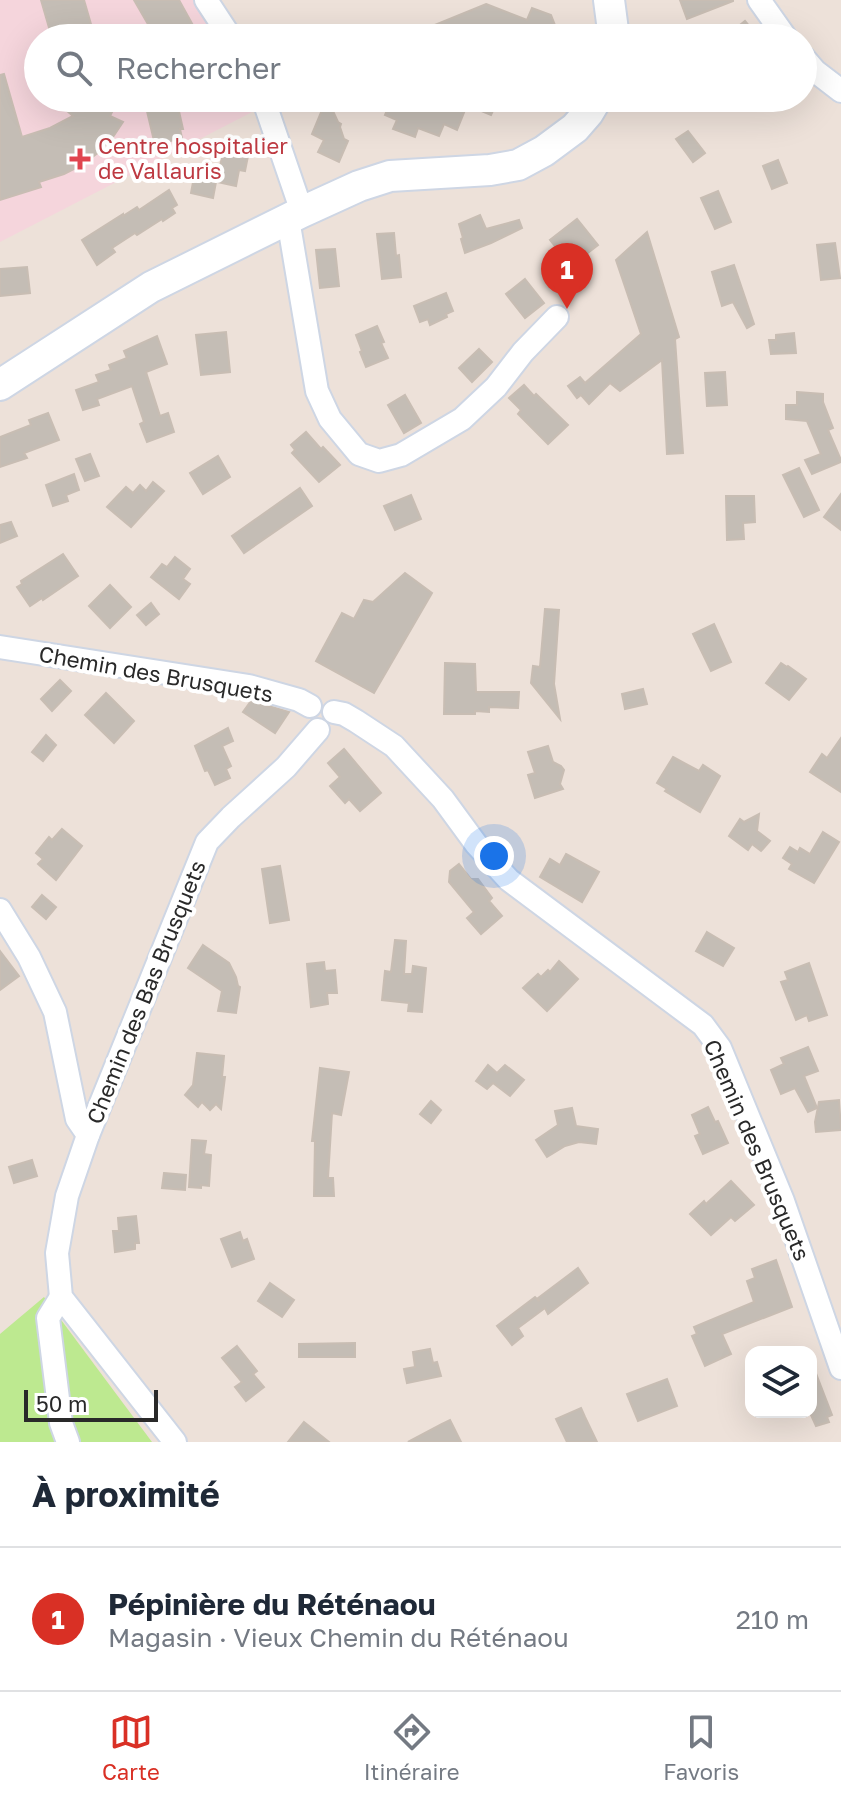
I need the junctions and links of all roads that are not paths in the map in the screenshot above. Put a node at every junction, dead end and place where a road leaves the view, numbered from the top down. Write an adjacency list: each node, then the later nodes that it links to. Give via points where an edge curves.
1 (206, 0): 4 (street)
2 (609, 0): 5 (main road)
3 (759, 0): 6 (street)
4 (222, 24)
5 (613, 24)
6 (776, 24)
7 (817, 73): 8 (street)
8 (841, 91)
9 (267, 112): 11 (street)
10 (589, 112): 11 (main road, via 552,146 518,165 390,176)
11 (295, 216): 12 (street, via 317,391 330,419 359,454 379,461 401,455 462,419); 13 (main road, via 151,287)
12 (557, 317)
13 (0, 385)
14 (0, 647): 15 (street, Chemin des Brusquets, via 249,686)
15 (310, 706): 16 (street, via 325,703); 17 (street, via 307,722)
16 (334, 712): 17 (street, via 331,725); 21 (street, Chemin des Brusquets, via 394,746 509,880 703,1025 720,1048)
17 (318, 730): 19 (street, Chemin des Bas Brusquets, via 207,842)
18 (0, 910): 19 (street, via 55,1012 77,1119)
19 (88, 1135): 20 (street, Chemin des Bas Brusquets, via 67,1196 57,1253)
20 (61, 1297): 24 (street, Chemin des Bas Brusquets, via 48,1318); 25 (street)
21 (818, 1302): 22 (street, Chemin des Brusquets); 23 (street)
22 (841, 1322)
23 (841, 1368)
24 (68, 1442)
25 (175, 1442)

